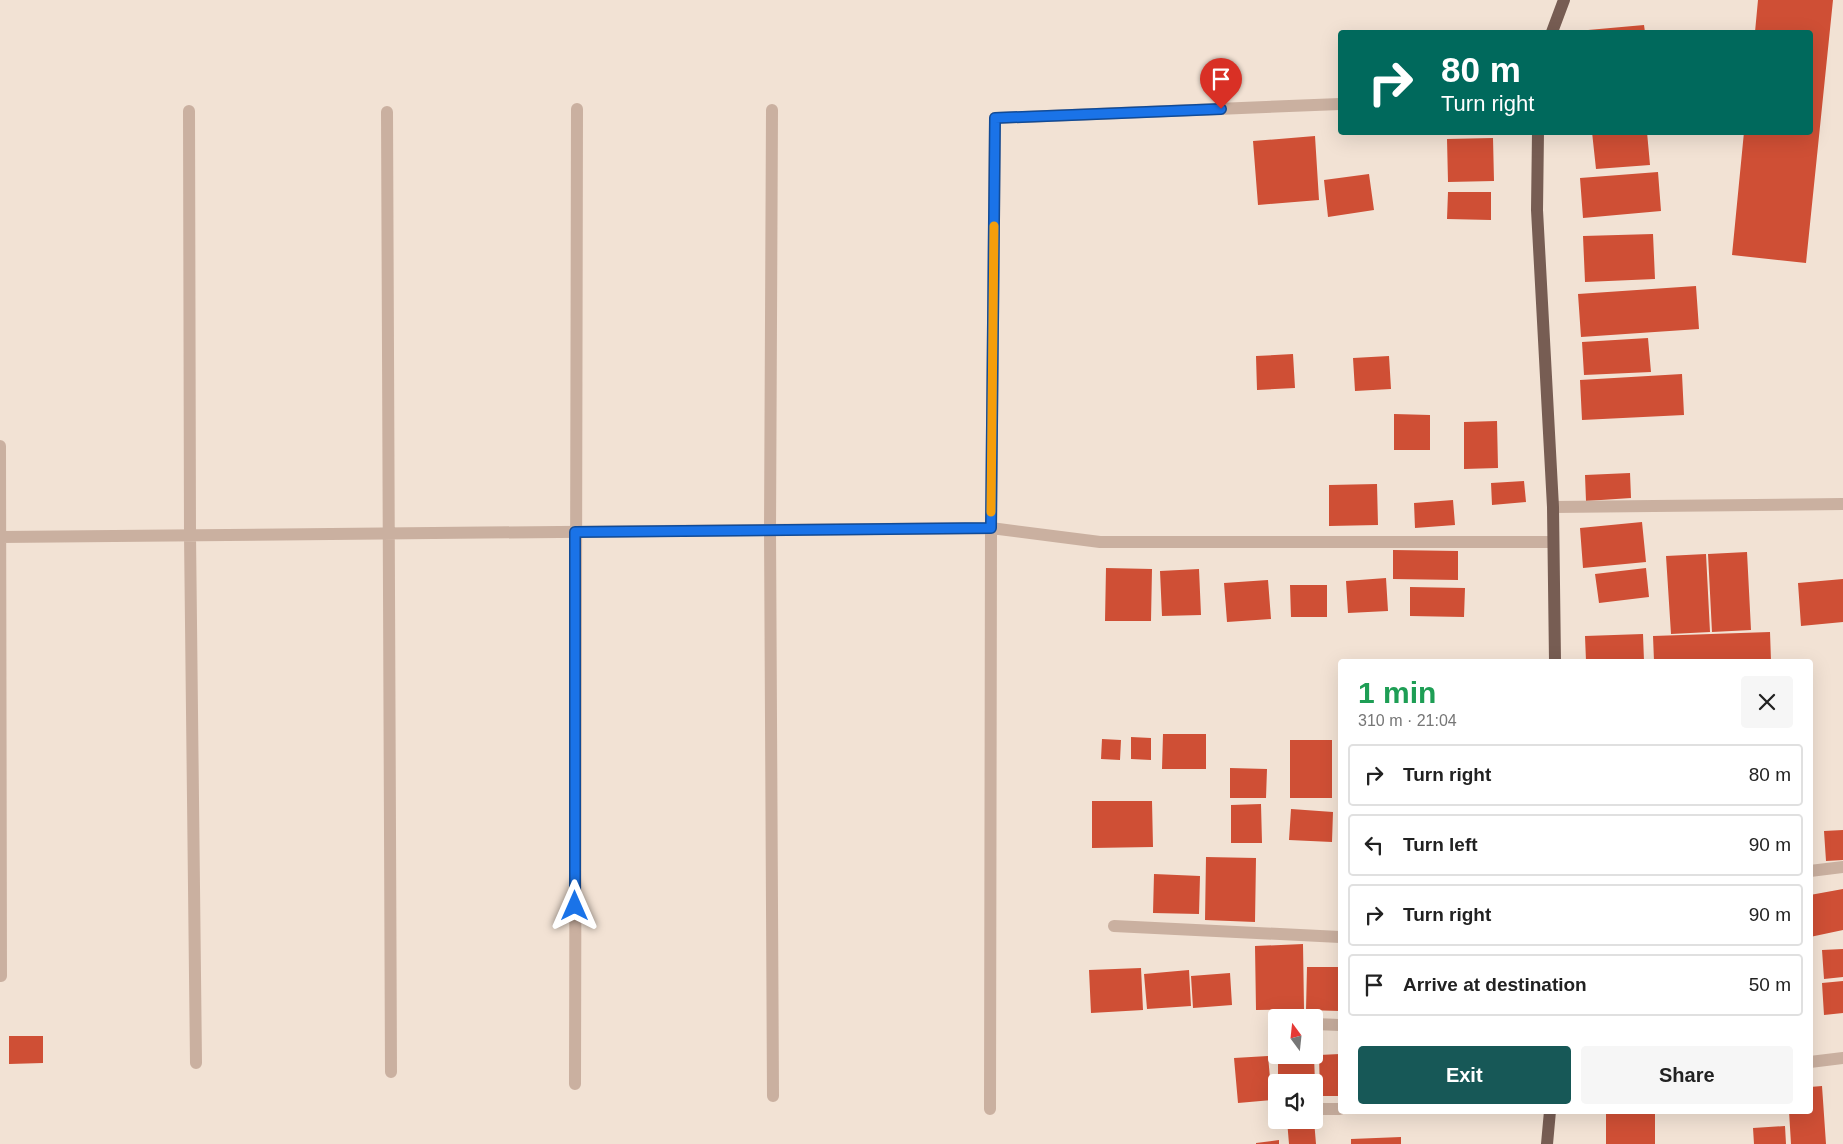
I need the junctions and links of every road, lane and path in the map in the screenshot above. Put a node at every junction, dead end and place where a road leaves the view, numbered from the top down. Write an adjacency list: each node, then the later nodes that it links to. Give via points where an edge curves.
1 (1564, 0): 2 (main road)
2 (1553, 30)
3 (1338, 104): 12 (street, via 995,118)
4 (577, 109): 14 (street)
5 (772, 110): 13 (street)
6 (189, 111): 16 (street)
7 (387, 112): 15 (street)
8 (1538, 135): 11 (main road, via 1537,210)
9 (0, 446): 17 (street)
10 (1843, 504): 11 (street)
11 (1553, 507): 18 (main road)
12 (991, 528): 13 (street); 18 (street, via 1100,542); 33 (street)
13 (770, 530): 14 (street); 32 (street)
14 (575, 532): 15 (street); 31 (street)
15 (388, 533): 16 (street); 30 (street)
16 (190, 535): 17 (street); 29 (street)
17 (0, 537): 24 (street)
18 (1553, 542): 19 (main road)
19 (1555, 659)
20 (1843, 867): 21 (street)
21 (1813, 871)
22 (1114, 926): 23 (street)
23 (1338, 937)
24 (1, 976)
25 (1323, 1024): 26 (street)
26 (1338, 1025)
27 (1843, 1058): 28 (street)
28 (1813, 1062)
29 (196, 1063)
30 (391, 1072)
31 (575, 1084)
32 (773, 1096)
33 (990, 1109)
34 (1323, 1109): 35 (street)
35 (1338, 1109)
36 (1550, 1114): 37 (main road)
37 (1547, 1144)

